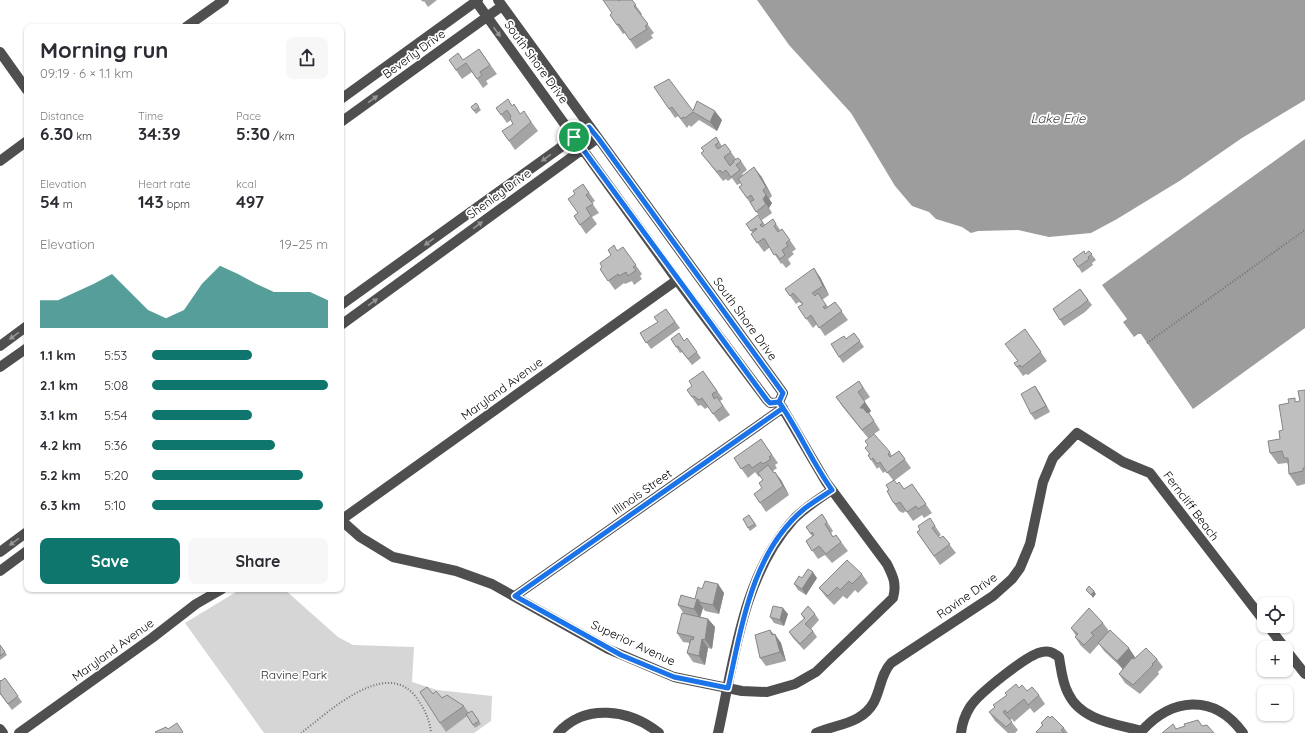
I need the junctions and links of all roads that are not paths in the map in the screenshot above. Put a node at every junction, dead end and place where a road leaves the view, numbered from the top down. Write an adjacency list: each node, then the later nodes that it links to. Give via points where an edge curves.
1 (224, 0): 5 (street)
2 (476, 0): 4 (street, South Shore Drive); 8 (street, Beverly Drive)
3 (500, 3): 4 (street, Beverly Drive); 10 (street, South Shore Drive)
4 (487, 17): 9 (street, Beverly Drive, one-way to 4); 11 (street, South Shore Drive, one-way to 11)
5 (190, 24)
6 (0, 52): 7 (street)
7 (24, 86)
8 (344, 97)
9 (344, 120)
10 (589, 127): 11 (street, Shenley Drive); 12 (street, South Shore Drive)
11 (574, 137): 14 (street, South Shore Drive); 16 (street, Shenley Drive, one-way to 16)
12 (598, 138): 14 (street, Shenley Drive); 25 (street, South Shore Drive, via 783,393)
13 (24, 144): 15 (street)
14 (582, 149): 17 (street, Shenley Drive, one-way to 14); 18 (street, South Shore Drive)
15 (0, 161)
16 (407, 257): 17 (street); 19 (street, Shenley Drive)
17 (416, 270): 20 (street, Shenley Drive, one-way to 17)
18 (677, 280): 25 (street, South Shore Drive, via 770,403); 28 (street, Maryland Avenue)
19 (344, 303)
20 (344, 323)
21 (24, 328): 22 (street, one-way to 22)
22 (0, 346)
23 (24, 350): 24 (street)
24 (0, 367)
25 (781, 405): 27 (street, South Shore Drive); 36 (street, Illinois Street)
26 (1077, 433): 37 (street, Ferncliff Beach, via 1123,462 1150,473); 48 (street, Ravine Drive, via 1053,458 1043,482 1030,544 1020,568 1012,579 993,596 891,663 883,676 874,702 864,714 852,722)
27 (832, 490): 34 (street, South Shore Drive, via 887,564); 40 (street, via 794,519 761,568 744,620)
28 (344, 518)
29 (344, 523): 36 (street, Superior Avenue, via 360,537 393,557 456,571 492,584)
30 (24, 534): 31 (street, one-way to 31)
31 (0, 552)
32 (24, 553): 33 (street)
33 (0, 570)
34 (896, 586): 40 (street, Superior Avenue, via 893,598 806,680 767,692)
35 (217, 592): 44 (street, Maryland Avenue, via 196,604)
36 (515, 596): 40 (street, Superior Avenue, via 608,649 642,664 674,677)
37 (1257, 612)
38 (1293, 659): 39 (street)
39 (1305, 674)
40 (728, 688): 47 (street)
41 (0, 729): 43 (street)
42 (1141, 732): 49 (street, via 1085,713 1068,693 1059,657 1052,651 1041,652 1006,673 977,698 969,708); 50 (street, via 1148,723 1161,714 1173,708 1195,704 1212,707 1228,716)
43 (2, 733)
44 (20, 733)
45 (558, 733): 46 (street, via 573,719 615,713 639,720)
46 (659, 733)
47 (718, 733)
48 (816, 733)
49 (961, 733)
50 (1243, 733)

